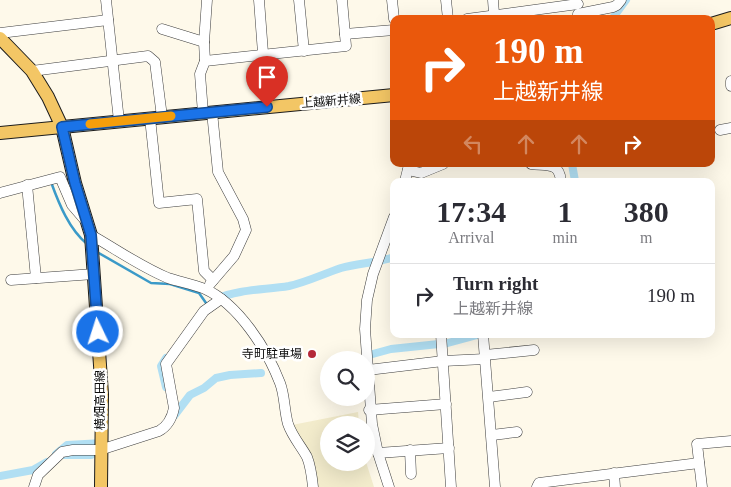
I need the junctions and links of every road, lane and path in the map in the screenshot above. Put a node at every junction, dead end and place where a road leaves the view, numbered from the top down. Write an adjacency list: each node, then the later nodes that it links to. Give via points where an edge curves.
1 (106, 0): 17 (street)
2 (207, 0): 24 (street)
3 (259, 0): 26 (street)
4 (298, 0): 25 (street)
5 (342, 0): 22 (street)
6 (392, 0): 13 (street)
7 (446, 0): 14 (street)
8 (493, 0): 12 (street)
9 (621, 0): 11 (street, via 613,7)
10 (540, 4): 11 (street); 12 (street)
11 (578, 9)
12 (494, 14): 15 (street)
13 (394, 15)
14 (448, 15)
15 (489, 15)
16 (731, 18): 18 (main road)
17 (108, 20): 21 (street); 27 (street)
18 (715, 23)
19 (162, 29): 24 (street)
20 (390, 30): 22 (street)
21 (0, 33)
22 (344, 34): 25 (street, via 346,46)
23 (0, 38): 29 (main road, 横畑高田線)
24 (204, 42): 28 (street)
25 (304, 51): 26 (street)
26 (264, 54): 28 (street)
27 (113, 60): 29 (street); 34 (street, via 148,56 155,62); 35 (street)
28 (205, 61): 33 (street, via 200,74)
29 (32, 71): 36 (main road, 横畑高田線)
30 (731, 81): 31 (street)
31 (731, 86)
32 (390, 96): 33 (main road, 上越新井線)
33 (208, 112): 34 (main road, 上越新井線); 52 (street, via 218,172 246,230 234,256)
34 (156, 117): 35 (main road, 上越新井線); 52 (street, via 159,203 197,199 204,271)
35 (119, 121): 36 (main road, 上越新井線)
36 (62, 127): 39 (main road, 上越新井線); 46 (main road, 横畑高田線)
37 (731, 128): 38 (street)
38 (720, 130)
39 (0, 133)
40 (408, 167): 41 (street, via 421,173)
41 (436, 167)
42 (555, 167): 43 (street)
43 (561, 178)
44 (27, 185): 45 (street); 46 (street, via 60,177 72,205); 50 (street)
45 (0, 193)
46 (87, 222): 48 (main road, 横畑高田線)
47 (390, 230): 58 (street, via 373,274 365,329)
48 (91, 235): 49 (main road, 横畑高田線); 53 (street, via 169,278)
49 (94, 274): 50 (street); 71 (main road, 横畑高田線, via 102,394)
50 (36, 278): 51 (street)
51 (11, 280)
52 (213, 280): 53 (street)
53 (206, 290): 54 (street)
54 (221, 300): 71 (street, via 204,311 166,364 174,408 166,426); 79 (street, via 252,331 280,381 288,424 308,458)
55 (441, 338): 60 (street)
56 (483, 338): 59 (street)
57 (534, 350): 59 (street)
58 (367, 351)
59 (485, 357): 60 (street); 63 (street)
60 (443, 361): 61 (street); 64 (street)
61 (375, 369)
62 (527, 392): 63 (street)
63 (489, 397): 68 (street)
64 (446, 404): 66 (street); 70 (street)
65 (369, 406): 66 (street)
66 (369, 410): 73 (street)
67 (517, 432): 68 (street)
68 (492, 435): 82 (street)
69 (731, 441): 74 (street, via 697,444)
70 (448, 448): 72 (street); 81 (street)
71 (100, 450): 77 (street, via 62,452 38,475); 78 (main road, 横畑高田線)
72 (410, 450): 73 (street); 76 (street)
73 (378, 454): 80 (street)
74 (699, 463): 75 (street); 85 (street)
75 (614, 473): 83 (street, via 539,483); 84 (street)
76 (411, 474)
77 (34, 487)
78 (101, 487)
79 (313, 487)
80 (389, 487)
81 (451, 487)
82 (495, 487)
83 (537, 487)
84 (615, 487)
85 (702, 487)

